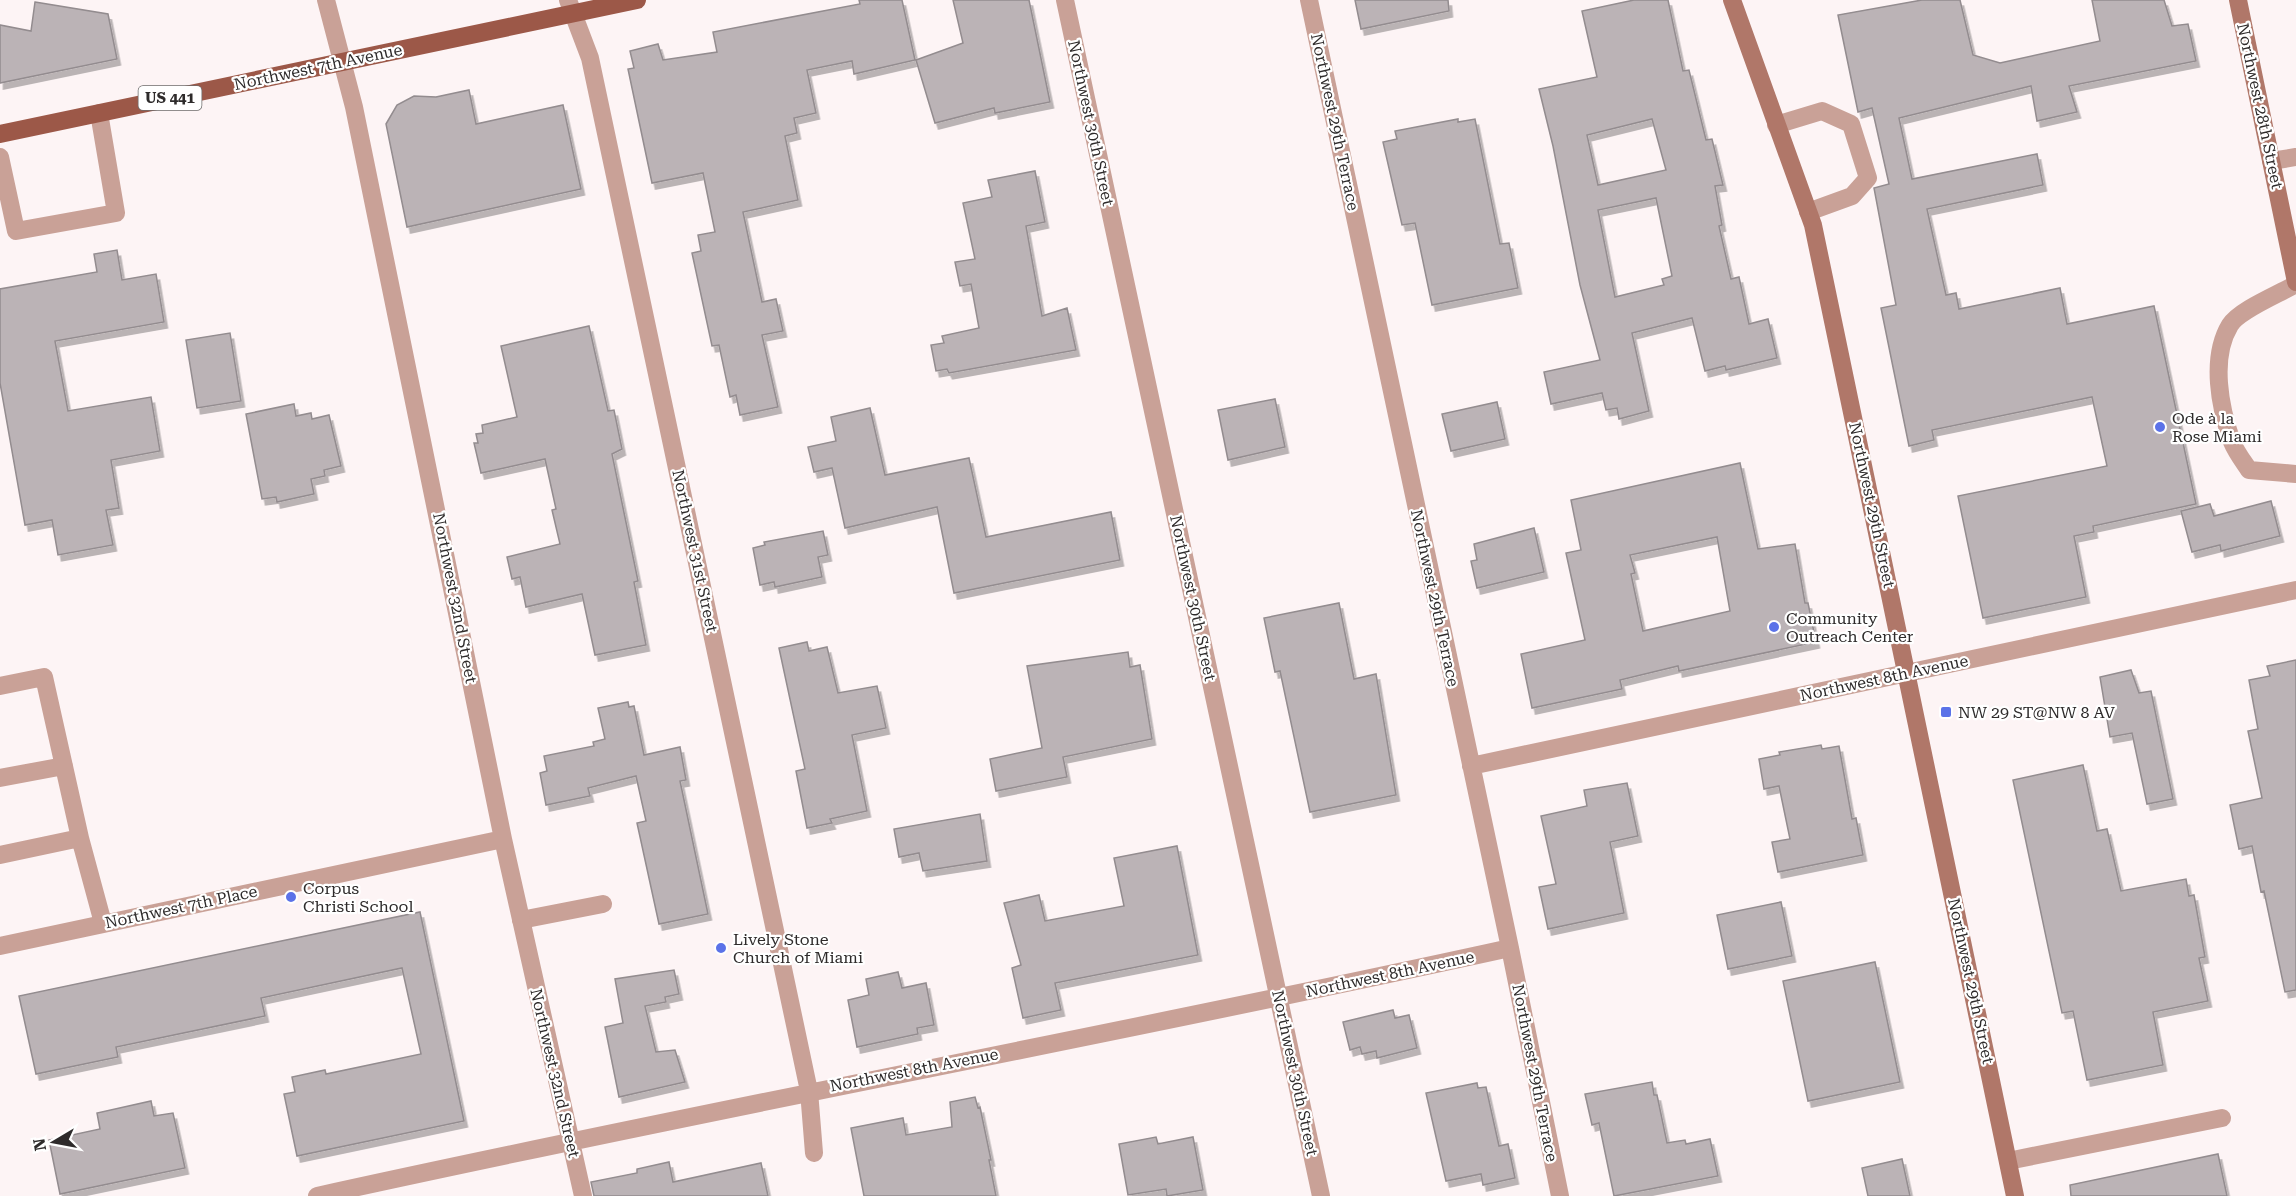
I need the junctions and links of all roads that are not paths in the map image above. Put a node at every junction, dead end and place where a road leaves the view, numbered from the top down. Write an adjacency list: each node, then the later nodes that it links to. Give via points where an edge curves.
1 (326, 0): 8 (street, Northwest 32nd Street)
2 (637, 0): 7 (main road, Northwest 7th Avenue / US 441)
3 (1065, 0): 32 (street, Northwest 30th Street)
4 (1309, 0): 22 (street, Northwest 29th Terrace)
5 (1732, 0): 10 (street, Northwest 29th Street)
6 (2238, 0): 14 (street, Northwest 28th Street)
7 (570, 7): 8 (main road, Northwest 7th Avenue / US 441); 33 (street, Northwest 31st Street, via 592,65)
8 (340, 62): 9 (main road, Northwest 7th Avenue / US 441); 25 (street, Northwest 32nd Street, via 354,107)
9 (99, 113): 11 (main road, Northwest 7th Avenue / US 441); 12 (street, via 116,213 16,231)
10 (1776, 125): 15 (street, Northwest 29th Street); 15 (street, via 1822,111 1851,124 1868,178 1852,196)
11 (0, 134)
12 (0, 157)
13 (2296, 157): 14 (street)
14 (2271, 161): 16 (street, Northwest 28th Street)
15 (1808, 212): 19 (street, Northwest 29th Street)
16 (2296, 283): 17 (street, via 2230,324 2219,354 2221,390 2233,443 2249,470)
17 (2296, 474)
18 (2296, 590): 19 (street, Northwest 8th Avenue)
19 (1906, 673): 22 (street, Northwest 8th Avenue); 37 (street, Northwest 29th Street)
20 (0, 686): 21 (street, via 44,677)
21 (64, 766): 23 (street); 24 (street)
22 (1471, 766): 31 (street, Northwest 29th Terrace)
23 (0, 778)
24 (80, 838): 26 (street); 29 (street)
25 (503, 839): 28 (street, Northwest 32nd Street); 29 (street, Northwest 7th Place)
26 (0, 855)
27 (603, 904): 28 (street)
28 (521, 920): 35 (street, Northwest 32nd Street)
29 (103, 923): 30 (street, Northwest 7th Place)
30 (0, 946)
31 (1510, 948): 32 (street, Northwest 8th Avenue); 41 (street, Northwest 29th Terrace)
32 (1279, 999): 33 (street, Northwest 8th Avenue); 40 (street, Northwest 30th Street)
33 (809, 1091): 35 (street, Northwest 8th Avenue); 36 (street, Northwest 31st Street)
34 (2222, 1118): 37 (street)
35 (570, 1140): 38 (street, Northwest 8th Avenue); 39 (street, Northwest 32nd Street)
36 (814, 1153)
37 (2008, 1161): 42 (street, Northwest 29th Street)
38 (317, 1196)
39 (583, 1196)
40 (1321, 1196)
41 (1560, 1196)
42 (2015, 1196)

